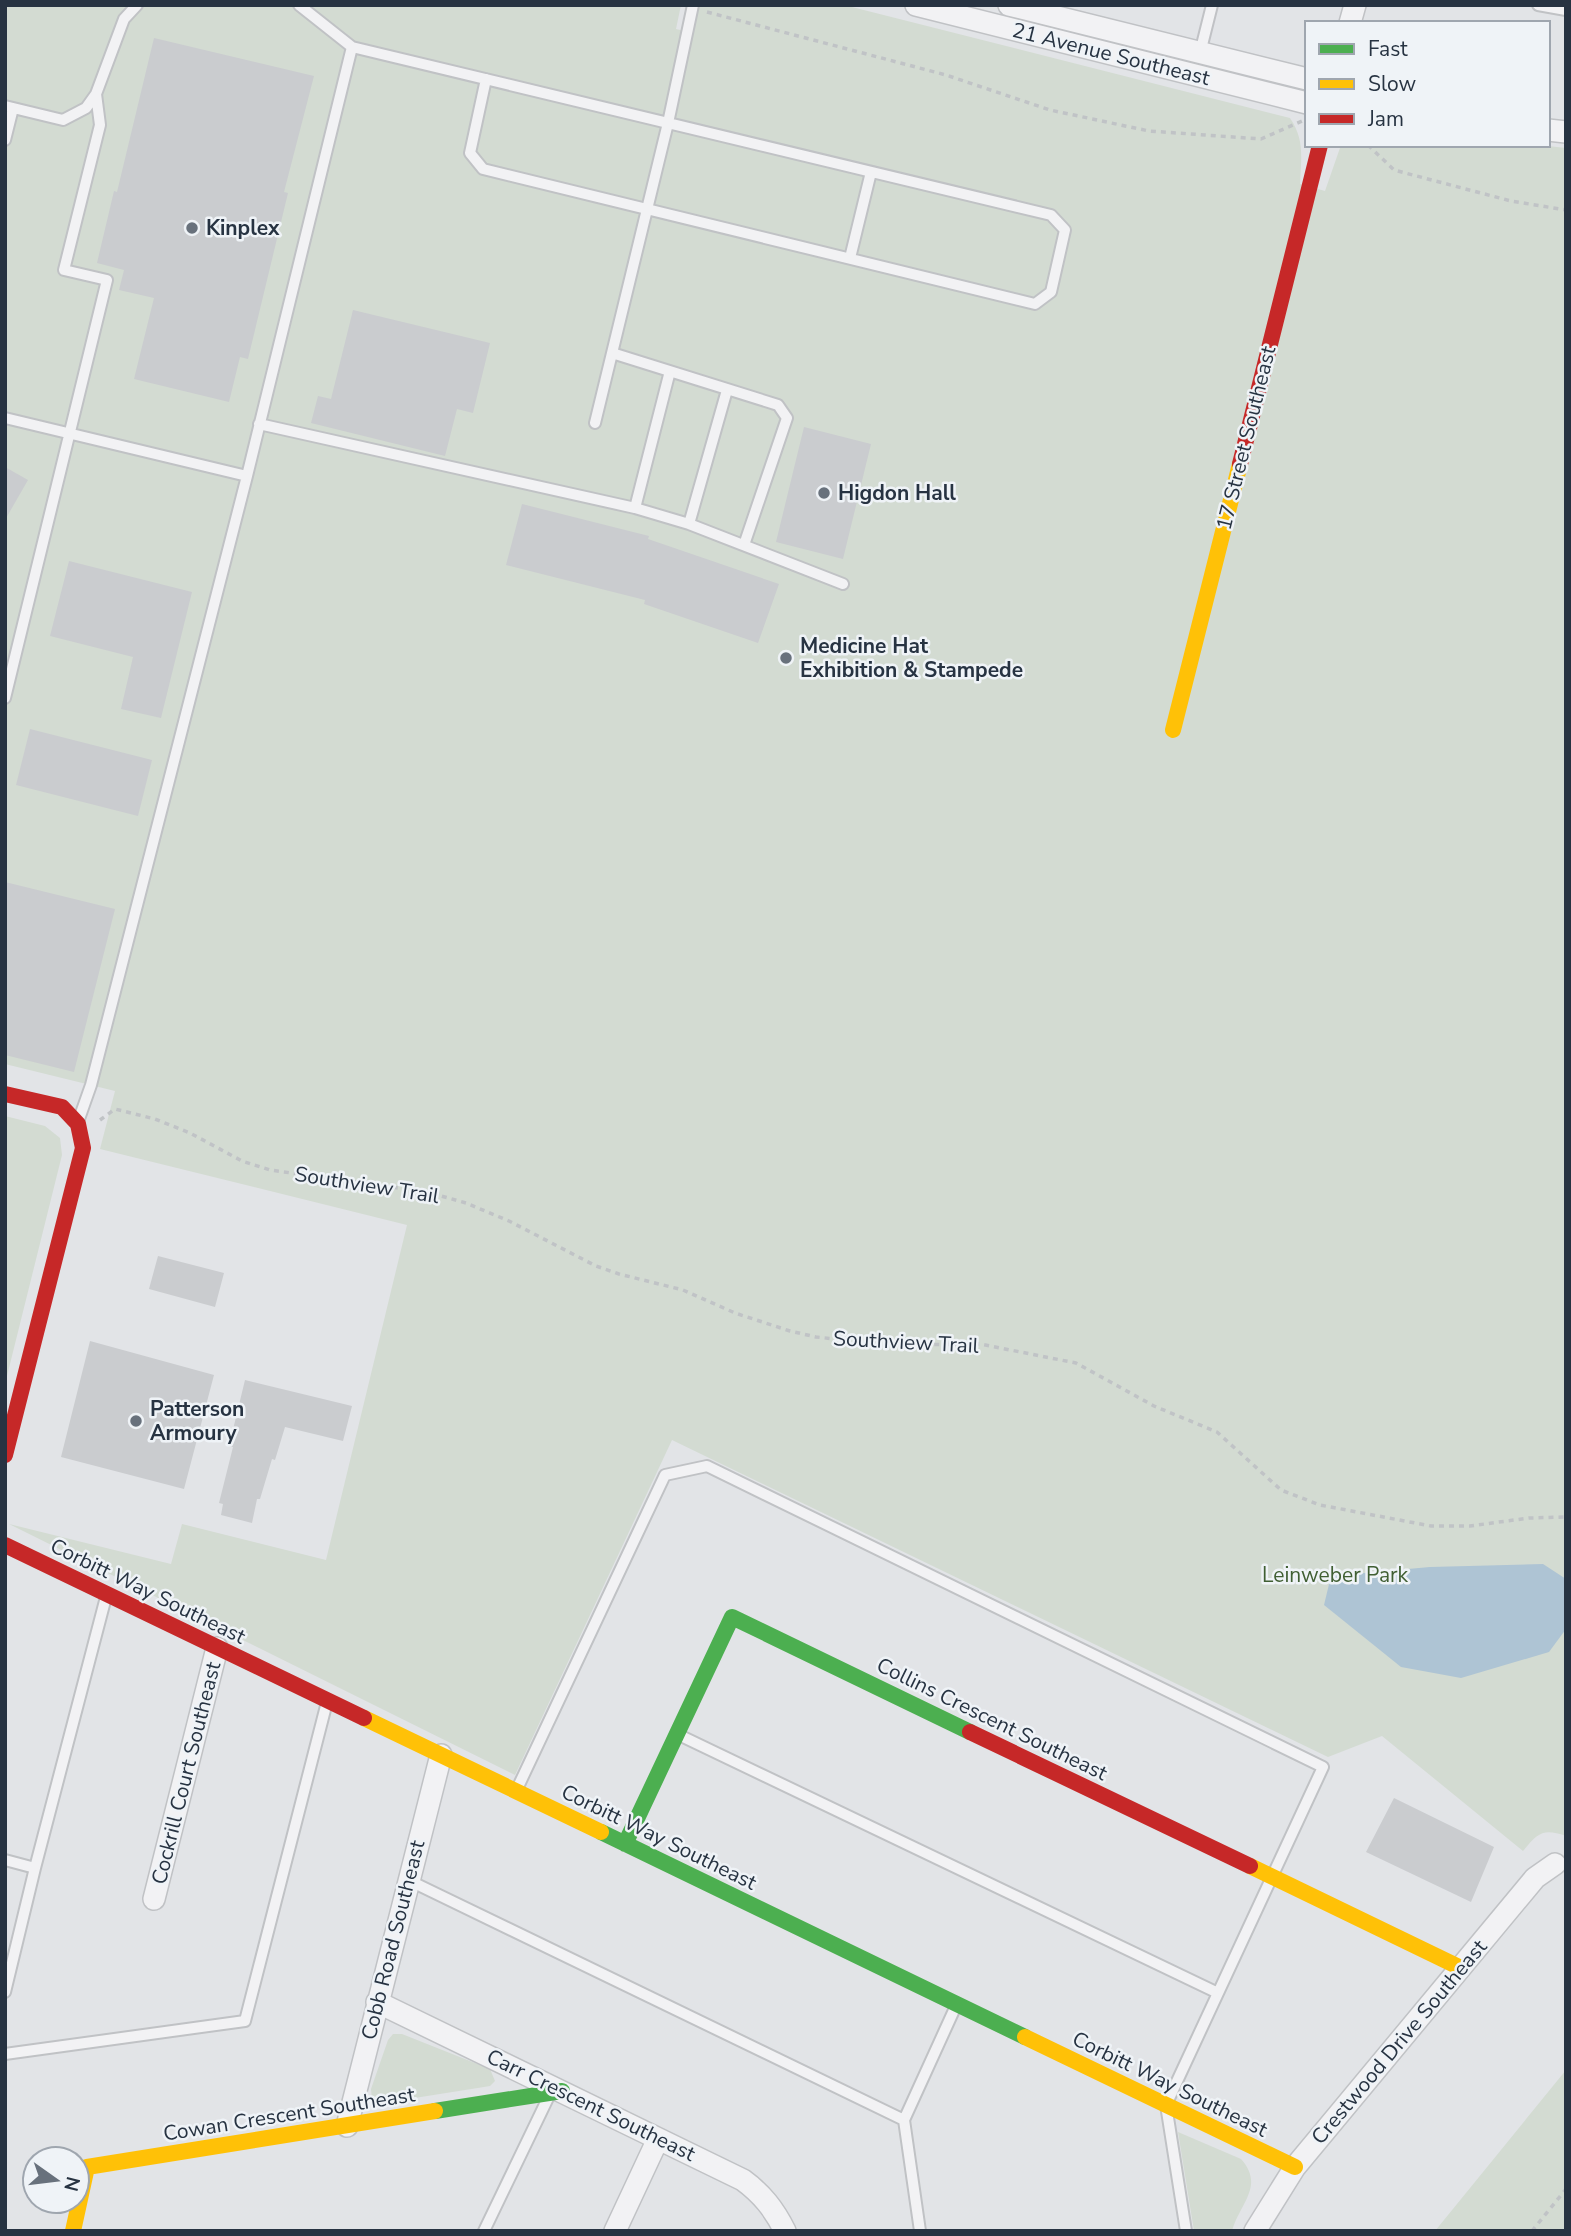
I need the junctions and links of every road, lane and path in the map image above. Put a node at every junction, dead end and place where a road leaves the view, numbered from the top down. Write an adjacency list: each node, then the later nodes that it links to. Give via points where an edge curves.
1 (137, 5): 13 (lane, via 124,19)
2 (299, 5): 9 (lane)
3 (916, 5): 14 (street, 21 Avenue Southeast)
4 (1009, 5): 10 (street, 21 Avenue Southeast)
5 (1212, 5): 10 (lane)
6 (1538, 5): 8 (lane)
7 (693, 7): 16 (path, via 946,75 1050,110 1149,131 1261,139); 17 (lane)
8 (1566, 10)
9 (352, 47): 11 (lane); 30 (lane)
10 (1200, 53): 12 (street, 21 Avenue Southeast)
11 (486, 79): 17 (lane); 22 (lane, via 470,153 483,169)
12 (1305, 79)
13 (96, 94): 15 (lane, via 86,108 63,120); 31 (lane, via 100,125 64,270 107,280)
14 (1305, 102)
15 (9, 107): 18 (lane)
16 (1305, 120)
17 (668, 123): 21 (lane); 22 (lane)
18 (5, 140)
19 (1319, 147): 38 (street, 17 Street Southeast)
20 (1370, 147): 23 (path, via 1394,170 1511,201)
21 (871, 172): 24 (lane); 24 (lane, via 1051,215 1065,230 1051,292 1035,304)
22 (647, 209): 24 (lane); 25 (lane)
23 (1566, 210)
24 (850, 258)
25 (612, 353): 26 (lane); 29 (lane)
26 (670, 371): 27 (lane); 33 (lane)
27 (727, 390): 34 (lane); 35 (lane, via 778,405 787,418)
28 (5, 418): 31 (lane)
29 (595, 423)
30 (259, 424): 32 (lane); 33 (lane)
31 (69, 433): 32 (lane); 37 (lane)
32 (247, 475): 40 (lane)
33 (635, 508): 34 (lane)
34 (690, 524): 35 (lane)
35 (744, 545): 36 (lane)
36 (843, 584)
37 (5, 698)
38 (1173, 730)
39 (5, 1094): 40 (street, via 62,1107)
40 (78, 1124): 41 (street, via 83,1148); 42 (path, Southview Trail, via 99,1121 115,1109 155,1119 270,1170 427,1192 466,1203 596,1266 683,1290 790,1331 894,1345 980,1344 1076,1363 1154,1406 1217,1432 1280,1490 1320,1505 1431,1526)
41 (5, 1455)
42 (1566, 1517)
43 (5, 1545): 44 (street, Corbitt Way Southeast)
44 (107, 1594): 45 (street, Corbitt Way Southeast); 53 (lane)
45 (217, 1648): 46 (street, Corbitt Way Southeast); 56 (street, Cockrill Court Southeast)
46 (327, 1701): 48 (street, Corbitt Way Southeast); 62 (lane, via 245,2021)
47 (677, 1734): 50 (street, Collins Crescent Southeast); 54 (street, Collins Crescent Southeast, via 732,1617); 59 (lane)
48 (440, 1755): 49 (street, Corbitt Way Southeast); 55 (street, Cobb Road Southeast)
49 (515, 1791): 50 (street, Corbitt Way Southeast); 54 (lane, via 665,1475 707,1465 1323,1767)
50 (625, 1844): 61 (street, Corbitt Way Southeast)
51 (5, 1860): 53 (lane)
52 (1555, 1864): 57 (street, Crestwood Drive Southeast, via 1535,1878)
53 (35, 1868): 58 (lane)
54 (1272, 1877): 57 (street, Collins Crescent Southeast); 59 (lane)
55 (408, 1881): 60 (street, Cobb Road Southeast); 65 (lane)
56 (154, 1899)
57 (1461, 1968): 68 (street, Crestwood Drive Southeast)
58 (5, 1992)
59 (1218, 1993): 64 (lane)
60 (377, 2002): 63 (street, Carr Crescent Southeast); 66 (street, Cobb Road Southeast)
61 (957, 2004): 64 (street, Corbitt Way Southeast); 65 (lane)
62 (5, 2054)
63 (556, 2092): 66 (street, Cowan Crescent Southeast); 67 (street, Carr Crescent Southeast); 71 (lane)
64 (1166, 2105): 68 (street, Corbitt Way Southeast); 75 (lane)
65 (904, 2120): 74 (lane)
66 (347, 2126): 70 (street, Cowan Crescent Southeast, via 87,2167)
67 (658, 2139): 72 (street); 73 (street, Carr Crescent Southeast, via 743,2180 775,2211)
68 (1295, 2167): 76 (street, Crestwood Drive Southeast)
69 (1566, 2189): 77 (path)
70 (73, 2231)
71 (484, 2231)
72 (615, 2231)
73 (785, 2231)
74 (920, 2231)
75 (1186, 2231)
76 (1255, 2231)
77 (1532, 2231)

